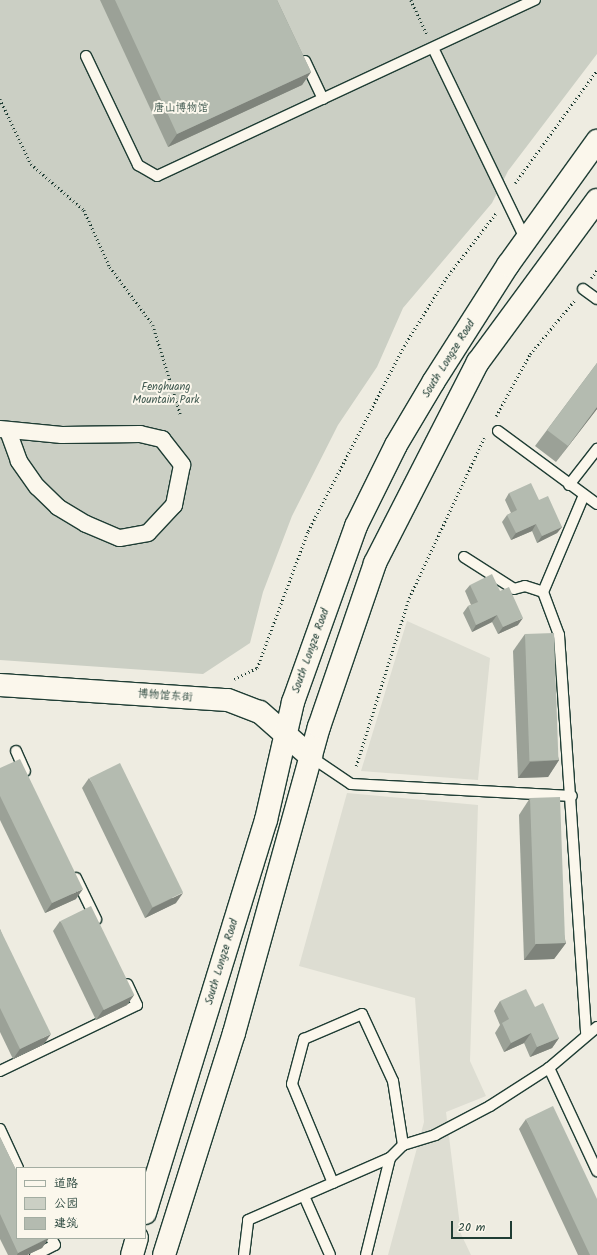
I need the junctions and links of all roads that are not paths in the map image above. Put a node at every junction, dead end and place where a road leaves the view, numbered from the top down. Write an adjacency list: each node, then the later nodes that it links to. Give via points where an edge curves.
1 (535, 0): 3 (lane)
2 (300, 50): 5 (lane)
3 (434, 50): 5 (lane); 8 (lane)
4 (86, 56): 5 (lane, via 138,165 157,176)
5 (323, 99)
6 (597, 141): 8 (main road, South Longze Road)
7 (597, 200): 22 (main road, via 478,362 429,452 375,563)
8 (526, 240): 20 (main road, South Longze Road, via 434,381 396,445 356,526 293,702)
9 (583, 289): 10 (lane)
10 (597, 299)
11 (493, 428): 14 (lane)
12 (4, 429): 12 (street, via 19,461 37,487 58,507 86,524 119,538 148,533 174,505 182,466 162,439 140,434 62,435)
13 (597, 449): 14 (lane)
14 (569, 485): 15 (lane)
15 (584, 495): 16 (lane); 18 (lane)
16 (597, 504)
17 (464, 557): 18 (lane, via 514,589 525,586)
18 (543, 592): 24 (lane, via 559,635)
19 (0, 685): 20 (main road, 博物馆东街, via 228,700 260,712)
20 (288, 734): 22 (main road, 博物馆东街); 41 (main road, South Longze Road, via 266,820)
21 (16, 751): 23 (lane)
22 (311, 757): 24 (lane, via 351,784); 46 (main road, via 234,1033)
23 (29, 780)
24 (572, 796): 30 (lane)
25 (71, 866): 26 (lane)
26 (101, 929)
27 (121, 971): 31 (lane, via 137,1005)
28 (597, 1027): 30 (lane)
29 (46, 1032): 31 (lane)
30 (586, 1036): 32 (lane)
31 (53, 1046): 33 (lane)
32 (549, 1068): 35 (lane, via 435,1135); 38 (lane)
33 (0, 1071)
34 (0, 1129): 37 (lane)
35 (403, 1145): 36 (lane); 39 (lane, via 393,1081 362,1014 304,1039 292,1084)
36 (390, 1158): 39 (lane); 49 (lane)
37 (18, 1167)
38 (597, 1171)
39 (333, 1183): 40 (lane)
40 (304, 1196): 47 (lane, via 248,1220); 48 (lane)
41 (146, 1210)
42 (52, 1239): 44 (lane, via 55,1245)
43 (137, 1239): 45 (main road)
44 (35, 1255)
45 (132, 1255)
46 (164, 1255)
47 (244, 1255)
48 (330, 1255)
49 (366, 1255)

